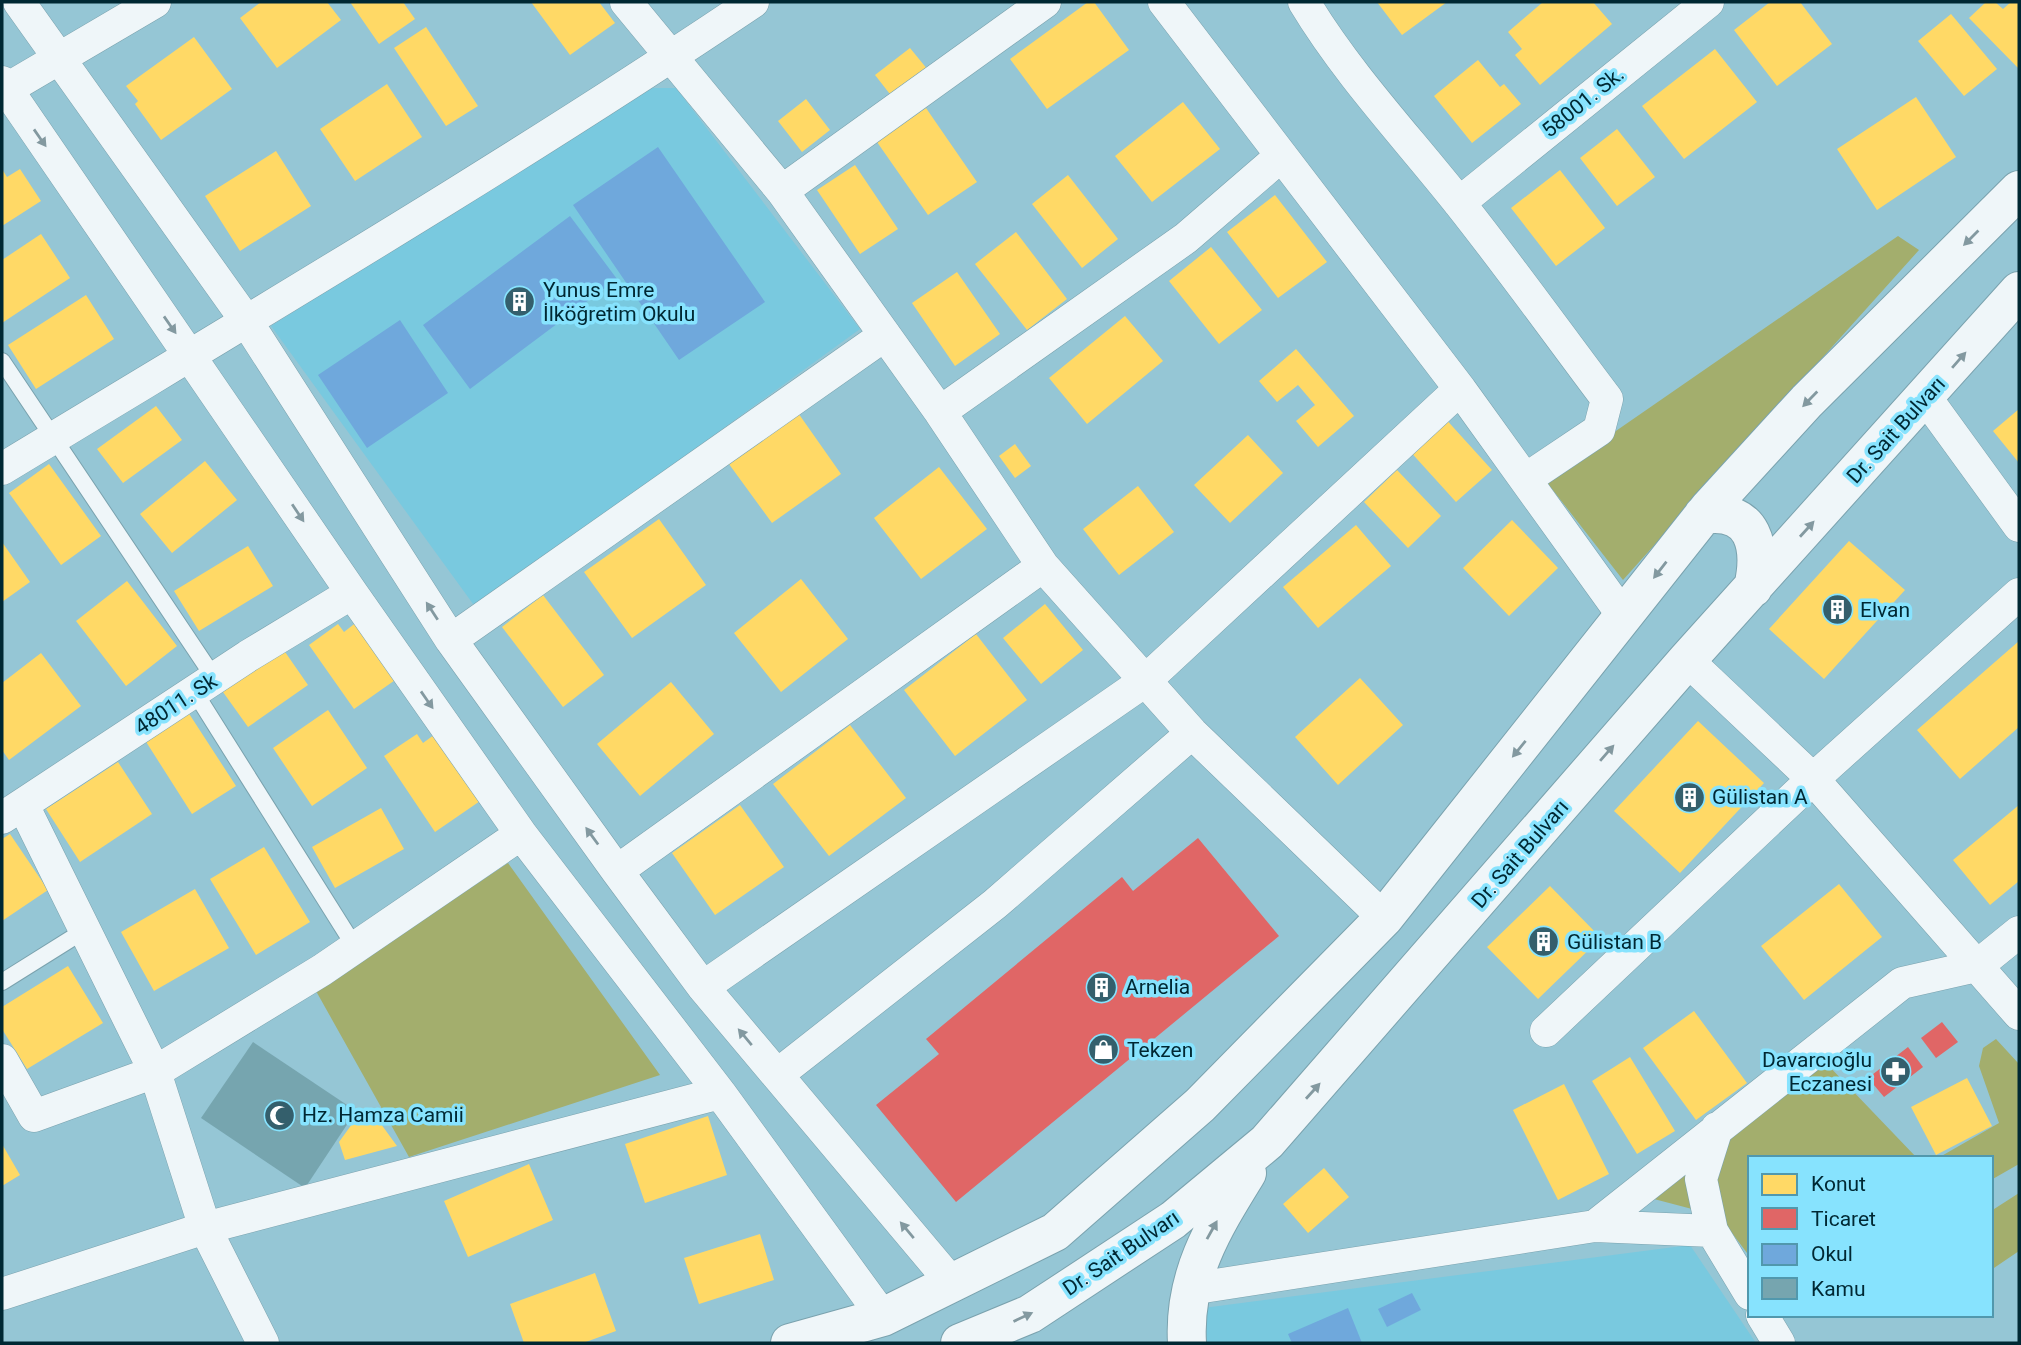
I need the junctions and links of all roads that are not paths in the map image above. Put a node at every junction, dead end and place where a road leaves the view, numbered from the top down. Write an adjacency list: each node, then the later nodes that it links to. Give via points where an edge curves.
1 (19, 2): 10 (street)
2 (155, 2): 10 (street)
3 (626, 2): 9 (street)
4 (754, 2): 9 (street)
5 (1045, 2): 14 (street)
6 (1164, 2): 12 (street)
7 (1304, 2): 15 (street, via 1321,30)
8 (1708, 2): 15 (street, 58001. Sk.)
9 (672, 57): 14 (street); 17 (street)
10 (58, 60): 11 (street); 17 (street)
11 (3, 87): 19 (street, one-way to 19)
12 (1281, 156): 21 (street); 23 (street, via 1186,238)
13 (2019, 190): 27 (main road, one-way to 27, via 1807,401)
14 (782, 191): 18 (street)
15 (1459, 203): 26 (street, via 1606,399 1599,429)
16 (2019, 291): 22 (main road, Dr. Sait Bulvarı, one-way to 16)
17 (247, 322): 19 (street); 34 (street, one-way to 17)
18 (885, 335): 23 (street); 34 (street)
19 (190, 355): 24 (street); 31 (street, one-way to 31)
20 (2, 362): 24 (lane)
21 (1460, 389): 26 (street); 36 (street)
22 (1926, 398): 28 (street); 30 (main road, Dr. Sait Bulvarı, one-way to 22)
23 (940, 412): 29 (street)
24 (55, 437): 25 (street); 37 (lane)
25 (2, 469)
26 (1526, 480): 33 (street)
27 (1703, 515): 30 (main road, via 1721,512 1733,516 1753,537 1759,561); 33 (main road, one-way to 33)
28 (2019, 526)
29 (1043, 566): 36 (street); 42 (street)
30 (1753, 588): 35 (main road, Dr. Sait Bulvarı)
31 (352, 593): 37 (street, 48011. Sk); 41 (street, one-way to 41)
32 (2019, 594): 39 (street)
33 (1624, 617): 43 (main road, one-way to 43)
34 (451, 640): 42 (street, one-way to 34)
35 (1688, 660): 39 (street); 57 (main road, Dr. Sait Bulvarı, one-way to 35)
36 (1144, 681): 38 (street); 49 (street)
37 (205, 685): 40 (street, 48011. Sk); 46 (lane)
38 (1192, 733): 43 (street); 54 (street, via 995,904)
39 (1813, 779): 47 (street); 51 (street)
40 (12, 812): 44 (street)
41 (521, 834): 46 (street); 55 (street)
42 (617, 871): 49 (street)
43 (1384, 918): 61 (main road, via 1199,1105 1055,1232)
44 (85, 930): 48 (lane); 53 (street)
45 (2019, 932): 47 (street)
46 (355, 947): 53 (street)
47 (1977, 966): 50 (street); 56 (street, via 1902,983)
48 (2, 982)
49 (703, 987): 54 (street, one-way to 49)
50 (2019, 1014)
51 (1546, 1031)
52 (2, 1060): 53 (street, via 34,1116)
53 (155, 1072): 59 (street)
54 (777, 1075): 61 (street, one-way to 54)
55 (720, 1093): 59 (street); 65 (street)
56 (1717, 1128): 58 (street); 60 (street, via 1701,1179)
57 (1267, 1142): 62 (main road, one-way to 57, via 1208,1235); 69 (main road, Dr. Sait Bulvarı, one-way to 57, via 1030,1314 1096,1271 1173,1220)
58 (1595, 1226): 60 (street); 62 (street)
59 (205, 1228): 64 (street); 67 (street)
60 (1712, 1231): 63 (street)
61 (951, 1282): 65 (main road)
62 (1190, 1289): 70 (main road)
63 (1748, 1291)
64 (2, 1294)
65 (883, 1317): 68 (main road)
66 (1763, 1317): 71 (street)
67 (263, 1343)
68 (790, 1343)
69 (960, 1343)
70 (1187, 1343)
71 (1779, 1343)

